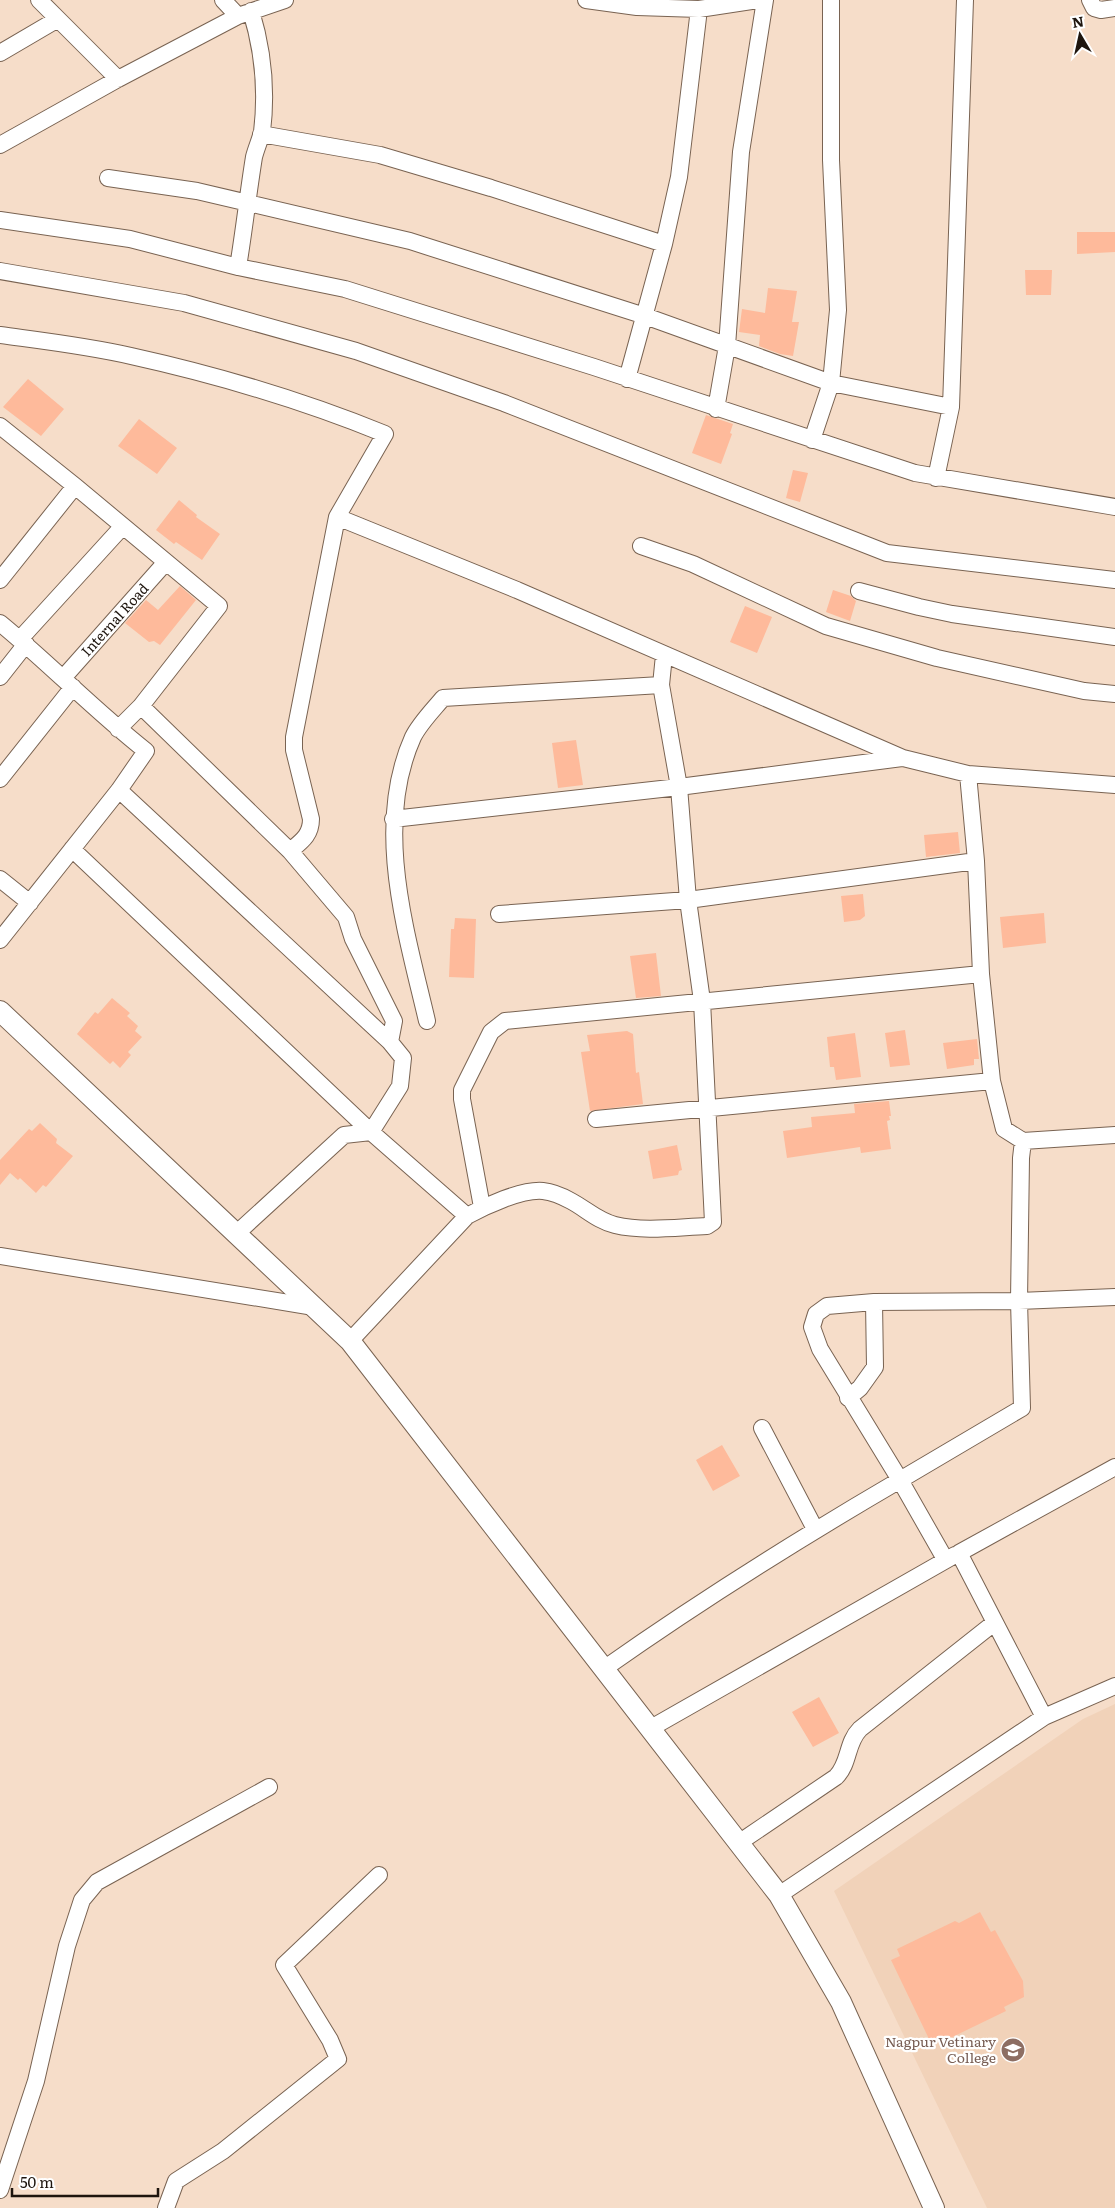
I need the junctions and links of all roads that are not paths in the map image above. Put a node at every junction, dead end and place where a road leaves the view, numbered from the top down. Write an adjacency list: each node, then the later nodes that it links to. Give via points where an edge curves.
1 (39, 0): 13 (street)
2 (223, 0): 12 (street)
3 (285, 0): 12 (street)
4 (586, 0): 11 (street, via 637,7)
5 (758, 0): 11 (street)
6 (765, 0): 26 (street, via 741,152)
7 (831, 0): 28 (street, via 832,160 838,310)
8 (965, 0): 29 (street)
9 (1090, 0): 10 (street, via 1094,8)
10 (1115, 8)
11 (699, 9): 21 (street, via 679,177)
12 (245, 14): 15 (street); 16 (street, via 258,35 264,74)
13 (58, 19): 14 (street); 15 (street)
14 (0, 53)
15 (118, 79): 17 (street)
16 (261, 134): 19 (street); 21 (street, via 380,155)
17 (0, 145)
18 (108, 178): 19 (street)
19 (248, 202): 22 (street); 24 (street, via 410,241)
20 (0, 220): 22 (street, via 130,239)
21 (664, 244): 24 (street)
22 (238, 267): 27 (street, via 345,290)
23 (0, 271): 41 (street, via 184,304 356,351 504,403 887,553)
24 (645, 316): 26 (street); 27 (street)
25 (0, 335): 36 (street, via 131,355 325,410 385,434)
26 (727, 346): 28 (street); 30 (street)
27 (627, 378): 30 (street)
28 (831, 382): 29 (street); 32 (street)
29 (951, 407): 33 (street)
30 (716, 408): 32 (street)
31 (0, 426): 34 (street)
32 (812, 440): 33 (street)
33 (936, 478): 35 (street)
34 (75, 486): 37 (street); 40 (street)
35 (1115, 507)
36 (337, 517): 46 (street, via 517,590); 61 (street, via 294,737 311,829 307,837)
37 (123, 526): 39 (street); 45 (street)
38 (642, 546): 50 (street, via 693,564 826,626 937,658 1084,691)
39 (166, 562): 48 (street, Internal Road); 51 (street, via 219,606)
40 (0, 580)
41 (1115, 580)
42 (859, 590): 44 (street, via 919,608)
43 (0, 623): 45 (street)
44 (1115, 637)
45 (23, 641): 47 (street); 48 (street)
46 (664, 655): 49 (street); 53 (street)
47 (0, 677)
48 (68, 682): 52 (street); 55 (street)
49 (661, 685): 57 (street); 59 (street, via 442,698 414,736 402,770)
50 (1115, 694)
51 (141, 706): 52 (street); 61 (street)
52 (118, 729): 58 (street, via 146,750)
53 (903, 758): 54 (street); 57 (street)
54 (968, 774): 56 (street); 62 (street)
55 (0, 779)
56 (1115, 785)
57 (679, 787): 59 (street); 64 (street)
58 (119, 790): 60 (street); 72 (street)
59 (393, 819): 71 (street, via 404,922)
60 (72, 849): 65 (street); 76 (street)
61 (290, 851): 72 (street, via 346,917 353,939 394,1022)
62 (976, 861): 64 (street); 68 (street)
63 (0, 879): 65 (street)
64 (688, 900): 66 (street); 69 (street)
65 (30, 903): 67 (street)
66 (500, 914)
67 (0, 940)
68 (981, 974): 69 (street); 73 (street)
69 (702, 1001): 74 (street); 79 (street, via 505,1021 497,1026 462,1090)
70 (0, 1011): 81 (street)
71 (427, 1021)
72 (390, 1042): 76 (street, via 403,1058 400,1086)
73 (992, 1081): 74 (street); 78 (street, via 1004,1129)
74 (708, 1107): 75 (street); 79 (street, via 714,1216 713,1222 707,1226 617,1226 556,1194 541,1191)
75 (596, 1119)
76 (371, 1132): 80 (street); 81 (street, via 344,1135)
77 (1115, 1135): 78 (street)
78 (1023, 1141): 84 (street)
79 (482, 1207): 80 (street)
80 (467, 1216): 87 (street)
81 (236, 1234): 86 (street)
82 (0, 1256): 86 (street)
83 (1115, 1297): 84 (street)
84 (1020, 1301): 85 (street); 91 (street, via 1022,1408)
85 (874, 1302): 88 (street, via 875,1367); 88 (street, via 827,1306 816,1314 812,1327 820,1349)
86 (314, 1307): 87 (street)
87 (350, 1341): 95 (street)
88 (848, 1398): 91 (street)
89 (762, 1428): 92 (street)
90 (1115, 1467): 93 (street)
91 (900, 1480): 92 (street); 93 (street)
92 (816, 1529): 95 (street, via 683,1613)
93 (952, 1556): 94 (street); 98 (street)
94 (994, 1623): 97 (street); 100 (street, via 853,1735 843,1770 836,1777)
95 (605, 1668): 98 (street)
96 (1115, 1686): 97 (street)
97 (1044, 1717): 102 (street)
98 (651, 1728): 100 (street)
99 (269, 1787): 103 (street, via 98,1882 82,1900 36,2082)
100 (740, 1842): 102 (street)
101 (378, 1875): 104 (street, via 284,1965 330,2040 338,2059 223,2151 176,2181)
102 (779, 1895): 105 (street, via 841,2002)
103 (0, 2190)
104 (166, 2208)
105 (934, 2208)

